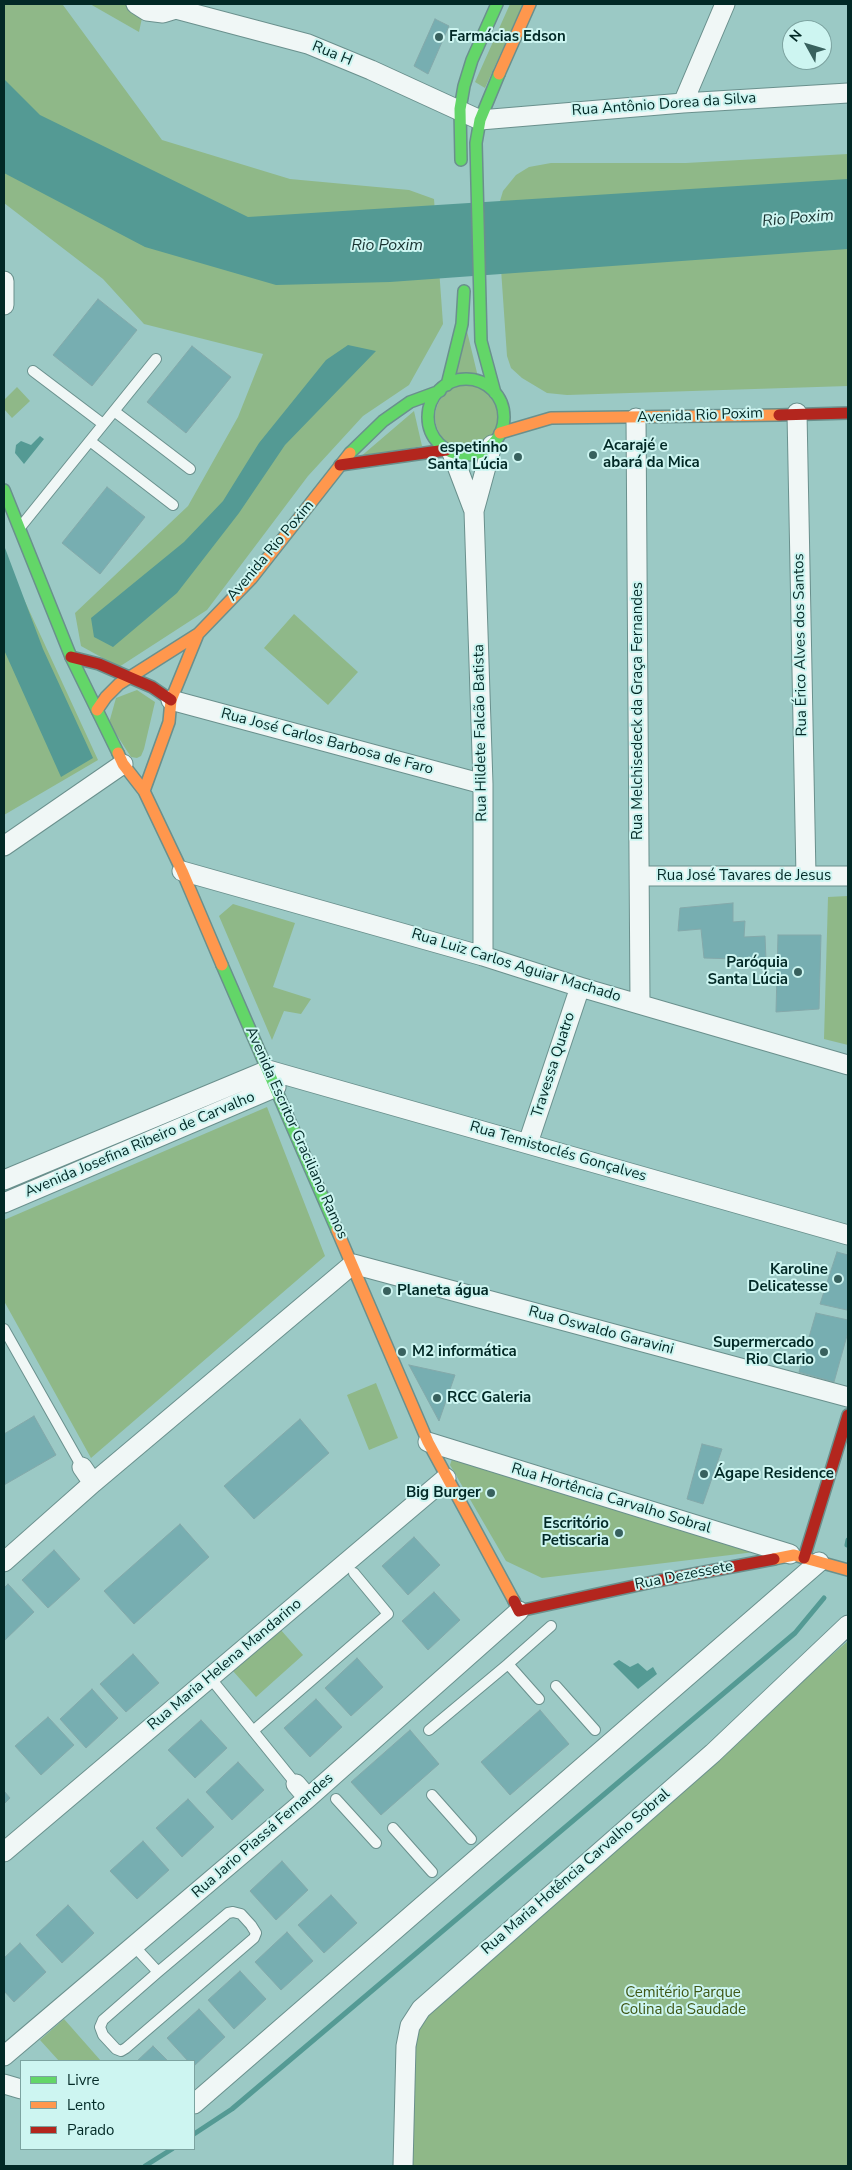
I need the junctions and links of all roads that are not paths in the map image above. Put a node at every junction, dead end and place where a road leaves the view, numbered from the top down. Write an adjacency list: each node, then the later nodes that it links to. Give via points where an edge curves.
1 (136, 4): 5 (street, Rua H, via 147,11 163,13)
2 (497, 4): 8 (street, via 472,60)
3 (530, 4): 9 (street)
4 (725, 4): 7 (street)
5 (176, 7): 8 (street, Rua H, via 308,44)
6 (848, 93): 7 (street, Rua Antônio Dorea da Silva)
7 (683, 103): 9 (street, Rua Antônio Dorea da Silva)
8 (460, 109): 9 (street, Rua H); 10 (street)
9 (480, 120): 17 (street, via 476,143 479,310 481,341)
10 (461, 168)
11 (4, 281): 13 (street)
12 (464, 281): 16 (street, via 464,310)
13 (4, 305)
14 (156, 359): 19 (lane)
15 (33, 371): 25 (lane)
16 (443, 388): 17 (street, via 457,381 478,381); 28 (street, via 433,400 429,422 438,442); 29 (street, Avenida Rio Poxim, via 410,402 383,421)
17 (497, 395): 18 (street); 26 (street, via 504,421)
18 (516, 404)
19 (114, 411): 25 (lane); 30 (lane)
20 (534, 411): 23 (street, Avenida Rio Poxim)
21 (797, 413): 22 (street, Avenida Rio Poxim); 24 (street, Avenida Rio Poxim); 47 (street, Rua Érico Alves dos Santos)
22 (848, 413)
23 (551, 418): 24 (street, Avenida Rio Poxim); 26 (street, Avenida Rio Poxim)
24 (636, 418): 46 (street, Rua Melchisedeck da Graça Fernandes)
25 (103, 424): 27 (lane)
26 (496, 439): 28 (street, via 484,451 473,454); 33 (street, Rua Hildete Falcão Batista)
27 (90, 441): 32 (lane); 34 (lane)
28 (449, 451): 29 (street); 33 (street, Rua Hildete Falcão Batista)
29 (340, 465): 35 (street, Avenida Rio Poxim, via 251,579)
30 (190, 469)
31 (4, 490): 34 (street, Avenida Escritor Graciliano Ramos)
32 (173, 505)
33 (474, 511): 42 (street, Rua Hildete Falcão Batista)
34 (19, 529): 36 (street, Avenida Escritor Graciliano Ramos)
35 (198, 634): 37 (street, Avenida Rio Poxim); 38 (street, Avenida Rio Poxim)
36 (71, 657): 37 (street, via 100,664); 39 (street, Avenida Escritor Graciliano Ramos)
37 (129, 678): 38 (street, via 152,686); 39 (street, Avenida Rio Poxim, via 106,697)
38 (171, 700): 40 (street, Avenida Rio Poxim, via 169,722); 42 (street, Rua José Carlos Barbosa de Faro)
39 (97, 710): 41 (street, Avenida Escritor Graciliano Ramos)
40 (154, 759): 41 (street, via 140,768); 43 (street, Avenida Rio Poxim)
41 (123, 764): 43 (street, Avenida Escritor Graciliano Ramos); 44 (street)
42 (483, 784): 49 (street, Rua Hildete Falcão Batista)
43 (144, 791): 45 (street, Avenida Escritor Graciliano Ramos)
44 (4, 846)
45 (182, 871): 49 (street, Rua Luiz Carlos Aguiar Machado); 53 (street, Avenida Escritor Graciliano Ramos)
46 (640, 876): 47 (street, Rua José Tavares de Jesus); 51 (street, Rua Melchisedeck da Graça Fernandes)
47 (806, 876): 48 (street, Rua José Tavares de Jesus)
48 (848, 876)
49 (483, 956): 50 (street, Rua Luiz Carlos Aguiar Machado)
50 (580, 987): 51 (street, Rua Luiz Carlos Aguiar Machado); 54 (street, Travessa Quatro)
51 (640, 1003): 52 (street, Rua Luiz Carlos Aguiar Machado)
52 (848, 1065)
53 (272, 1079): 54 (street, Rua Temistoclés Gonçalves); 55 (street, Avenida Josefina Ribeiro de Carvalho); 56 (street, Avenida Josefina Ribeiro de Carvalho); 58 (street, Avenida Escritor Graciliano Ramos)
54 (528, 1143): 57 (street, Rua Temistoclés Gonçalves)
55 (4, 1180)
56 (4, 1203)
57 (848, 1235)
58 (353, 1264): 60 (street, Rua Oswaldo Garavini); 62 (street, Avenida Escritor Graciliano Ramos); 65 (street)
59 (4, 1329): 63 (lane)
60 (848, 1397)
61 (848, 1416): 66 (street)
62 (428, 1442): 64 (street, Avenida Escritor Graciliano Ramos); 66 (street, Rua Hortência Carvalho Sobral)
63 (82, 1467): 65 (street)
64 (446, 1478): 68 (street, Rua Maria Helena Mandarino); 70 (street, Avenida Escritor Graciliano Ramos)
65 (93, 1483): 67 (street)
66 (806, 1558): 69 (street, Rua Dezessete); 70 (street, Rua Dezessete, via 625,1588); 94 (street)
67 (4, 1562)
68 (349, 1568): 74 (street, Rua Maria Helena Mandarino); 79 (lane, via 388,1614)
69 (848, 1570)
70 (519, 1611): 82 (street, Rua Jario Piassá Fernandes)
71 (848, 1625): 95 (street, Rua Maria Hotência Carvalho Sobral, via 713,1753 421,2009 410,2026 406,2046)
72 (551, 1626): 73 (lane)
73 (508, 1664): 76 (lane); 77 (lane)
74 (213, 1681): 79 (lane); 87 (street, Rua Maria Helena Mandarino)
75 (556, 1686): 78 (lane)
76 (539, 1700)
77 (429, 1730)
78 (595, 1730)
79 (253, 1731): 80 (lane)
80 (296, 1784): 82 (street)
81 (432, 1795): 85 (lane)
82 (308, 1798): 89 (street, Rua Jario Piassá Fernandes)
83 (336, 1799): 86 (lane)
84 (393, 1828): 88 (lane)
85 (471, 1839)
86 (376, 1843)
87 (4, 1852)
88 (432, 1872)
89 (134, 1946): 90 (lane); 91 (street, Rua Jario Piassá Fernandes)
90 (158, 1972): 90 (lane, via 103,2020 100,2027 103,2035 116,2049 126,2048 256,1933 241,1914 228,1913)
91 (4, 2056)
92 (4, 2084): 93 (street)
93 (20, 2089)
94 (195, 2103)
95 (403, 2166)

